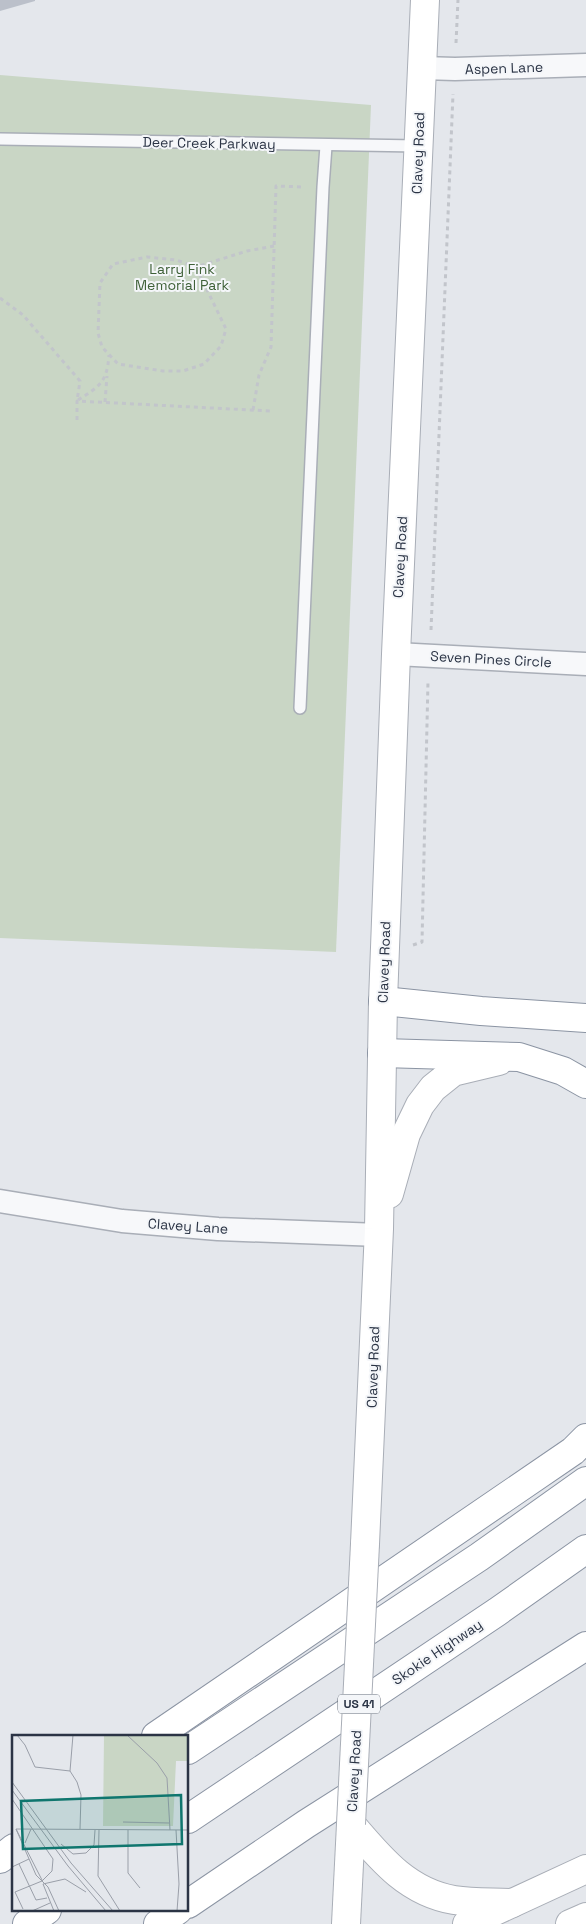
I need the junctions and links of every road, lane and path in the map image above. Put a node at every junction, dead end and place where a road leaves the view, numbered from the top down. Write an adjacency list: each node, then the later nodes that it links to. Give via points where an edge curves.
1 (425, 0): 5 (main road, Clavey Road)
2 (458, 0): 3 (path)
3 (456, 43)
4 (586, 65): 5 (street, Aspen Lane)
5 (422, 68): 9 (main road, Clavey Road)
6 (452, 108): 21 (path)
7 (0, 139): 8 (lane, Deer Creek Parkway)
8 (326, 146): 9 (lane, Deer Creek Parkway); 25 (lane)
9 (418, 146): 22 (main road, Clavey Road)
10 (307, 187): 11 (path, via 276,186)
11 (274, 246): 12 (path); 18 (path, via 271,347 259,375)
12 (196, 267): 14 (path, via 176,260 147,257 113,264 100,284 98,333 102,347); 14 (path, via 226,329 221,346 204,364 183,371 163,371 118,364)
13 (0, 298): 16 (path, via 22,315 80,381)
14 (109, 355): 15 (path)
15 (108, 374): 16 (path, via 95,390); 17 (path)
16 (77, 401): 17 (path); 20 (path)
17 (105, 402): 18 (path)
18 (253, 410): 19 (path)
19 (270, 411)
20 (77, 420)
21 (432, 623)
22 (396, 654): 23 (street, Seven Pines Circle); 27 (main road, Clavey Road)
23 (586, 664)
24 (427, 696): 26 (path, via 422,942)
25 (300, 708)
26 (415, 945)
27 (383, 1001): 28 (main road); 29 (main road, Clavey Road)
28 (586, 1018)
29 (382, 1053): 30 (main road); 33 (main road, Clavey Road)
30 (519, 1058): 31 (main road, via 563,1071); 33 (main road, via 453,1072 433,1088 420,1105 406,1134)
31 (586, 1084)
32 (0, 1201): 33 (street, Clavey Lane, via 122,1222 218,1229)
33 (379, 1232): 41 (main road, Clavey Road, bridge)
34 (586, 1438): 38 (main road, via 573,1451)
35 (586, 1482): 39 (main road)
36 (586, 1549): 40 (main road, Skokie Highway / US 41)
37 (586, 1646): 47 (main road, via 306,1824)
38 (157, 1735)
39 (189, 1749)
40 (189, 1818)
41 (351, 1824): 48 (main road, via 407,1882 454,1900); 54 (main road, Clavey Road)
42 (12, 1850): 43 (main road)
43 (0, 1859)
44 (12, 1866): 46 (main road)
45 (586, 1869): 48 (main road)
46 (0, 1874)
47 (189, 1903)
48 (512, 1903): 55 (main road)
49 (44, 1912): 52 (main road)
50 (175, 1912): 53 (main road)
51 (586, 1917): 56 (main road)
52 (27, 1924)
53 (158, 1924)
54 (346, 1924)
55 (467, 1924)
56 (570, 1924)

